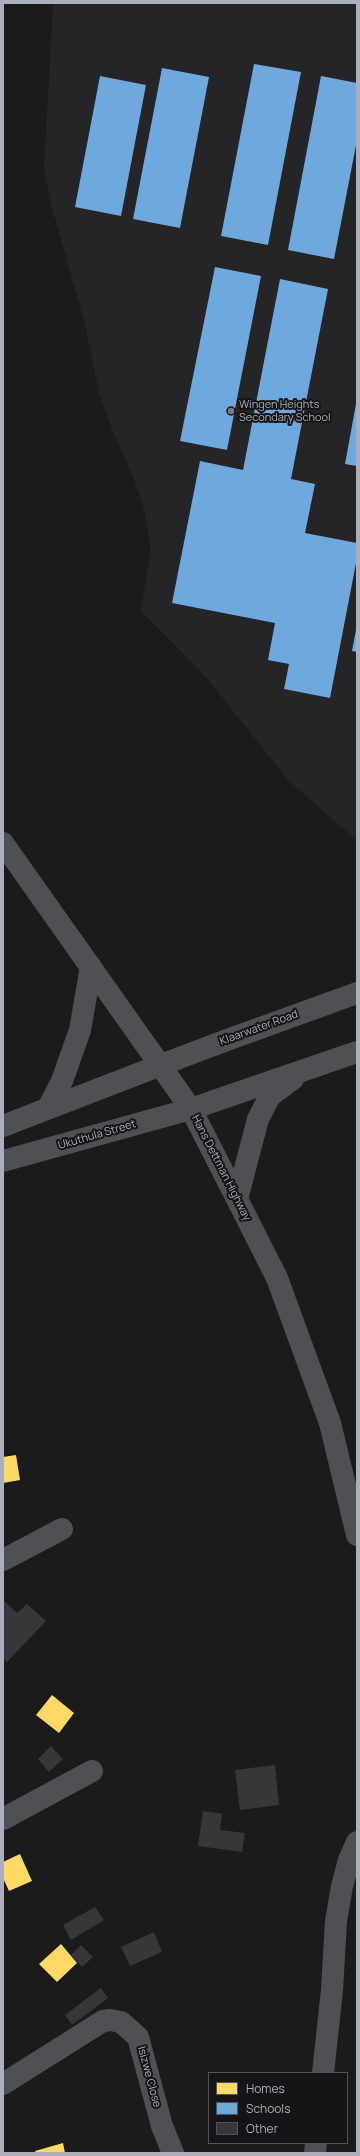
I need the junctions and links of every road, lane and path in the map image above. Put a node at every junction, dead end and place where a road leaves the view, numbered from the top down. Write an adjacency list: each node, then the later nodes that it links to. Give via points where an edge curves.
1 (3, 843): 2 (street, Hans Dettman Highway)
2 (91, 967): 5 (street, Hans Dettman Highway); 7 (street, via 80,1030 62,1081)
3 (357, 993): 5 (street, Klaarwater Road)
4 (357, 1052): 6 (street)
5 (161, 1065): 7 (street); 8 (street, Hans Dettman Highway)
6 (307, 1068): 8 (street); 11 (street, via 270,1096 264,1105 252,1136)
7 (48, 1108): 9 (street)
8 (191, 1109): 10 (street, Ukuthula Street); 11 (street, Hans Dettman Highway)
9 (3, 1126)
10 (3, 1161)
11 (237, 1199): 13 (street, Hans Dettman Highway, via 277,1278 330,1423)
12 (62, 1529): 14 (street)
13 (357, 1535)
14 (3, 1560)
15 (92, 1771): 16 (street)
16 (3, 1819)
17 (357, 1842): 18 (street, via 342,1886 336,1921)
18 (323, 2072)
19 (3, 2084): 20 (street, Isizwe Close, via 103,2022 121,2022 138,2037 162,2126)
20 (173, 2153)

